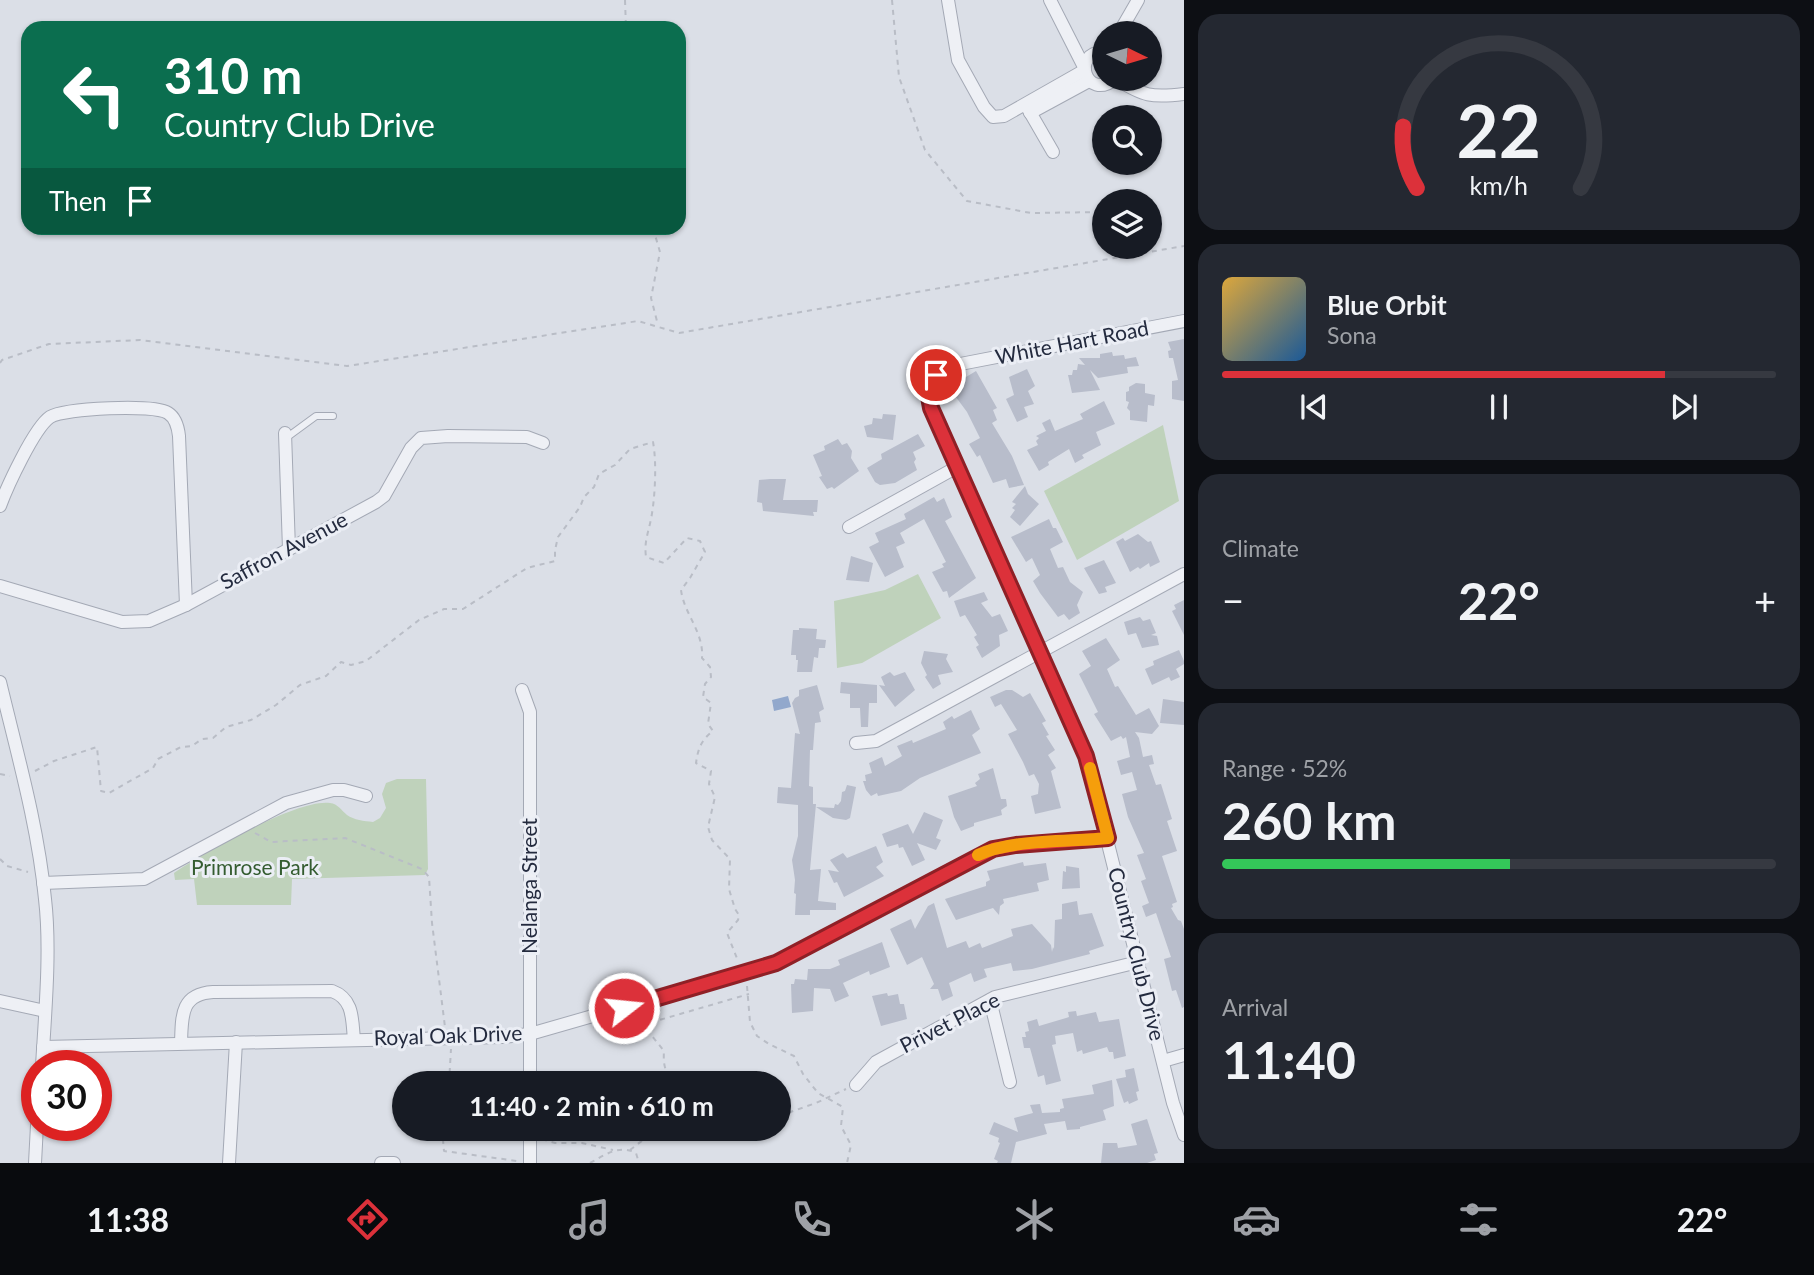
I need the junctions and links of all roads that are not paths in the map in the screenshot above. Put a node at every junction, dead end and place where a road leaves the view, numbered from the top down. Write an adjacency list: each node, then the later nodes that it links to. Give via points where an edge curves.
1 (948, 0): 10 (street, via 957,56 984,107 999,117)
2 (1050, 0): 6 (street)
3 (1138, 0): 4 (street)
4 (1126, 21)
5 (1092, 58): 6 (street)
6 (1085, 65): 7 (street); 10 (street)
7 (1092, 73)
8 (1136, 91): 9 (street, via 1154,97)
9 (1184, 93)
10 (1027, 108): 11 (street)
11 (1053, 152)
12 (1184, 321): 13 (street, White Hart Road)
13 (961, 364): 17 (street, Country Club Drive, via 936,375 928,394)
14 (333, 416): 15 (lane, via 316,416)
15 (285, 435): 20 (street)
16 (543, 443): 20 (street, Saffron Avenue, via 527,437 421,438 382,498)
17 (957, 467): 19 (street); 24 (street, Country Club Drive)
18 (0, 506): 23 (street, via 33,439 50,417 67,411 133,408 167,412 180,436)
19 (849, 527)
20 (289, 549): 23 (street, Saffron Avenue)
21 (1184, 574): 24 (street)
22 (0, 586): 23 (street, Saffron Avenue, via 130,623 154,620)
23 (186, 605)
24 (1039, 652): 27 (street, via 876,741); 29 (street, Country Club Drive, via 1086,756)
25 (0, 682): 30 (street)
26 (522, 690): 35 (street, Nelanga Street, via 530,711)
27 (856, 743)
28 (366, 796): 30 (street, via 333,790 286,803 144,878)
29 (1108, 838): 31 (street, Country Club Drive); 35 (street, Royal Oak Drive, via 993,849 776,963)
30 (43, 880): 34 (street)
31 (1138, 962): 32 (street, Privet Place); 42 (street, Country Club Drive)
32 (990, 1000): 44 (street); 45 (street, Privet Place, via 876,1062)
33 (0, 1001): 34 (street)
34 (45, 1012): 39 (street)
35 (530, 1034): 36 (street, Royal Oak Drive); 43 (street, Nelanga Street)
36 (354, 1040): 37 (street, Royal Oak Drive); 38 (street, via 349,1005 332,991 213,992 198,994 185,1006)
37 (236, 1042): 38 (street, Royal Oak Drive); 50 (street)
38 (181, 1043): 39 (street, Royal Oak Drive)
39 (43, 1046): 40 (street)
40 (43, 1050)
41 (1184, 1055): 42 (street)
42 (1163, 1061): 46 (street, Country Club Drive)
43 (530, 1071)
44 (1010, 1082)
45 (856, 1085)
46 (1184, 1135)
47 (36, 1141): 49 (street)
48 (529, 1141): 53 (street)
49 (34, 1163)
50 (229, 1163)
51 (381, 1163): 52 (street)
52 (394, 1163)
53 (528, 1163)

